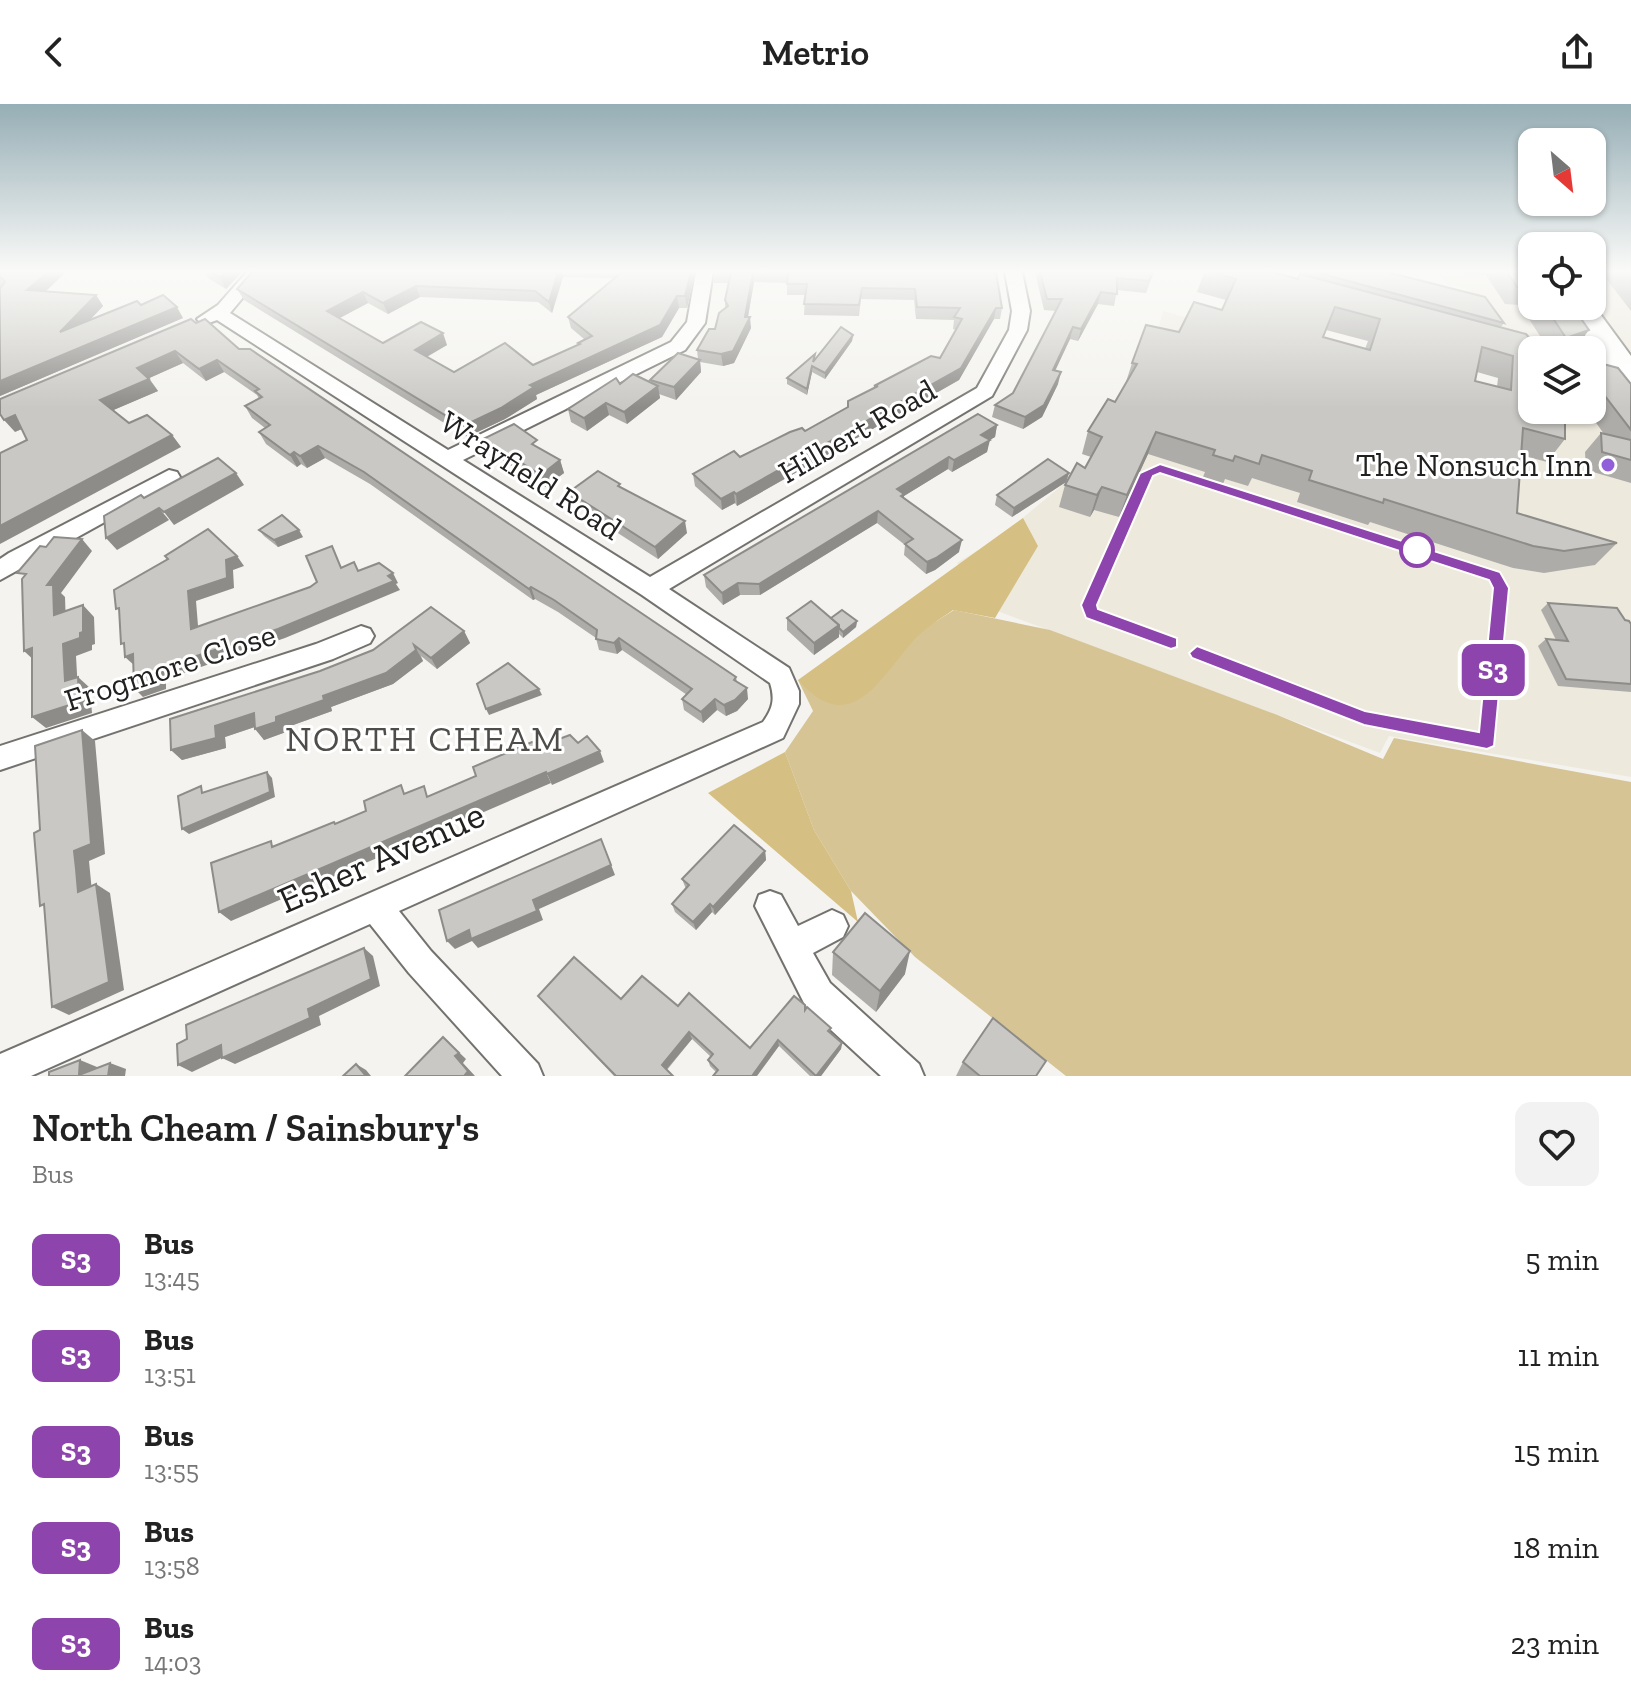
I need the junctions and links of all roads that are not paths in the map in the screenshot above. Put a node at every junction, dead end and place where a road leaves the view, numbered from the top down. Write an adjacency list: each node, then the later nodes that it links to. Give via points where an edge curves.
1 (208, 317): 6 (street)
2 (225, 317): 8 (street, Wrayfield Road)
3 (697, 317): 8 (street, via 678,346)
4 (1020, 317): 11 (street, Hilbert Road, via 985,392)
5 (1589, 320): 7 (highway)
6 (191, 325)
7 (1618, 362)
8 (448, 460): 11 (street, Wrayfield Road)
9 (169, 477): 10 (street)
10 (0, 571)
11 (650, 589): 13 (street, Wrayfield Road, via 780,676)
12 (361, 636): 14 (street, Frogmore Close)
13 (788, 708): 15 (street, Esher Avenue, via 773,730)
14 (0, 758)
15 (375, 905): 19 (street, Esher Avenue); 20 (street)
16 (770, 906): 18 (street)
17 (832, 926): 18 (street)
18 (791, 947): 21 (street, via 818,995)
19 (0, 1072)
20 (526, 1076)
21 (907, 1076)

